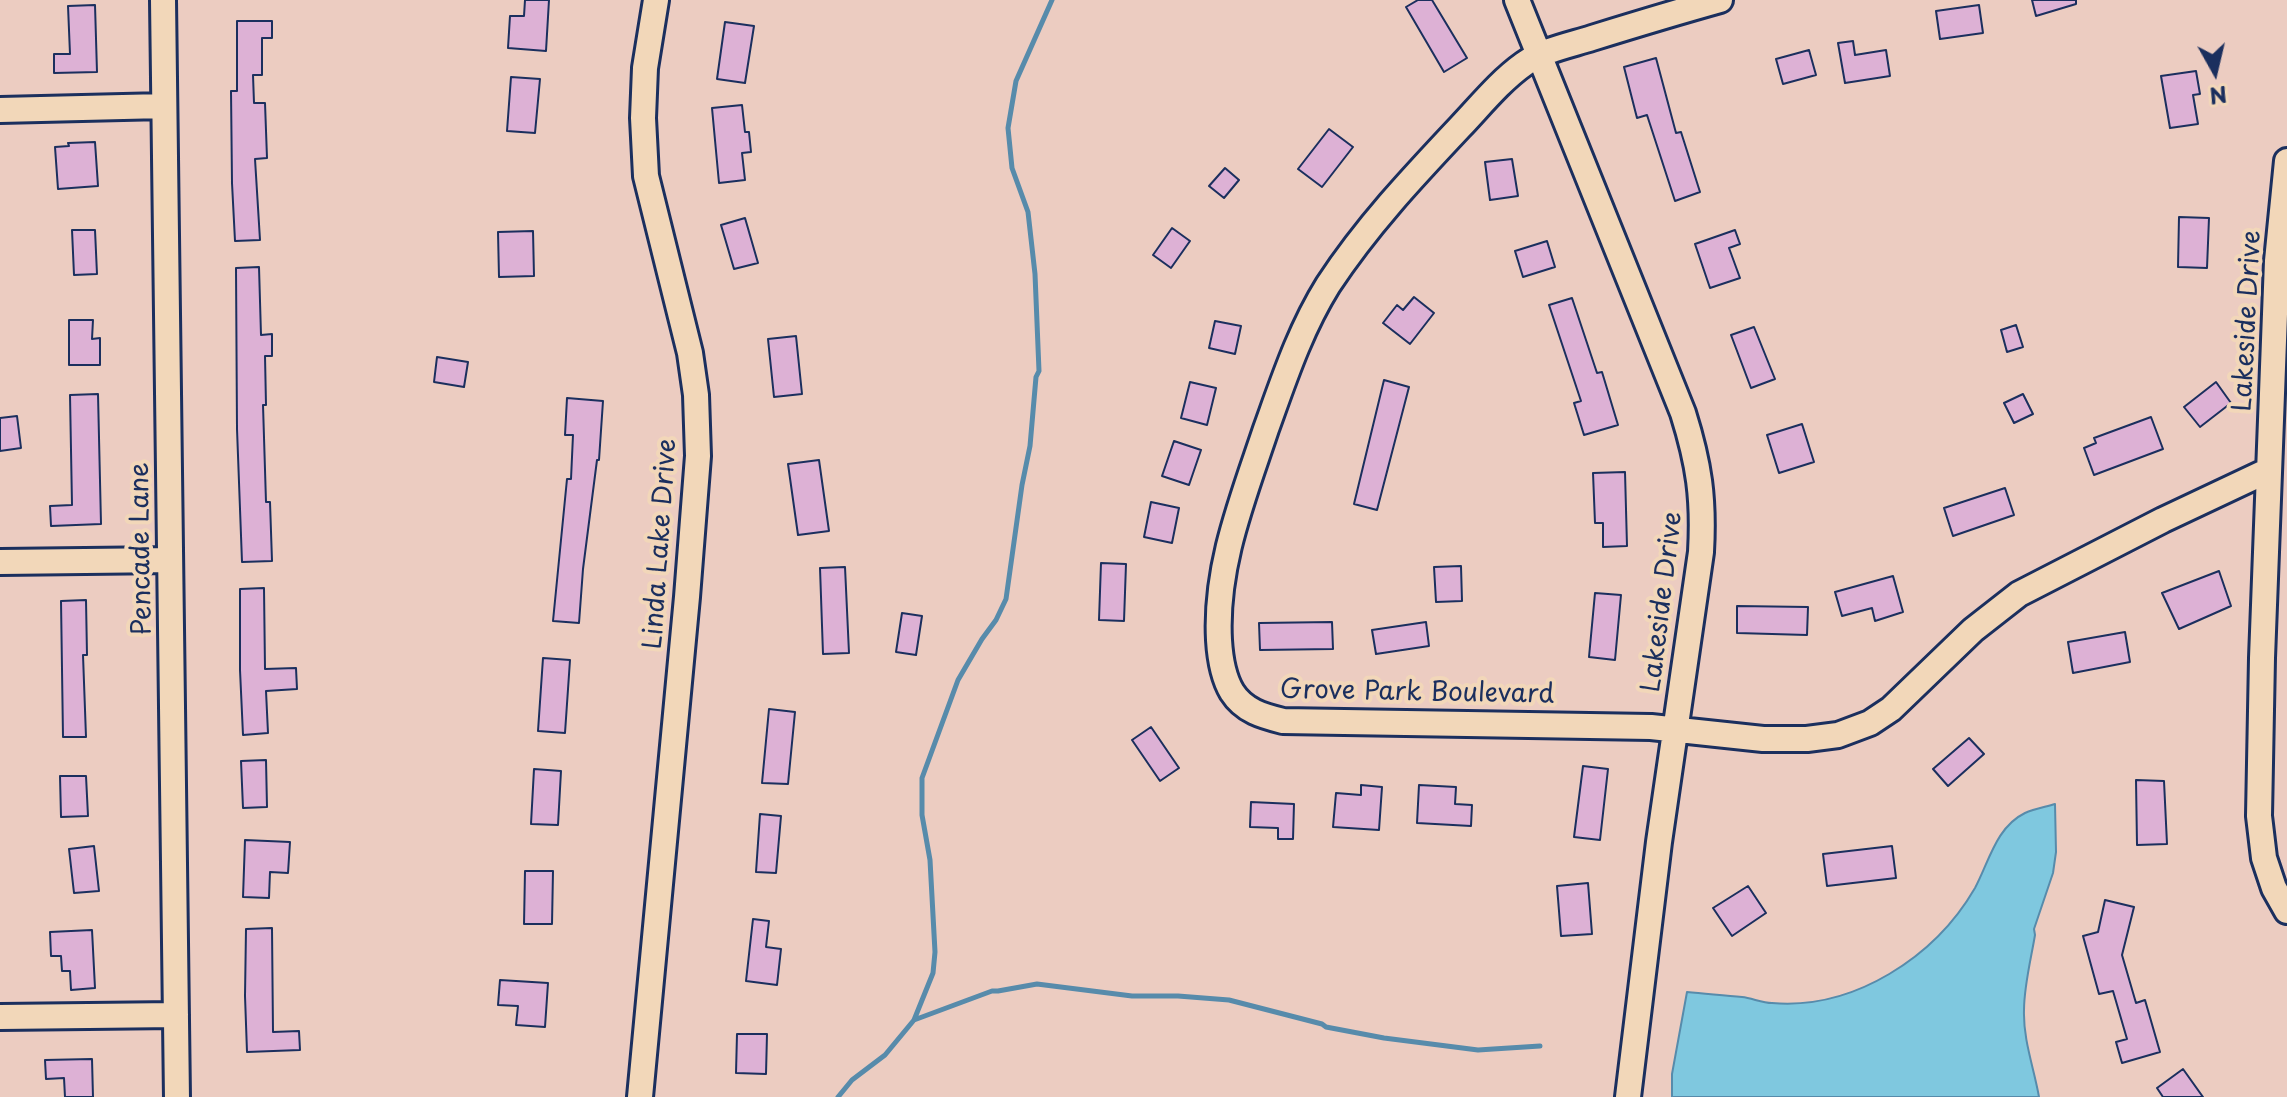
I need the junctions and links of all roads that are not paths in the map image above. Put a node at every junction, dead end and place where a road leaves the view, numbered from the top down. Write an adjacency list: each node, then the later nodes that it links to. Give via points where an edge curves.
1 (163, 0): 6 (street, Pencade Lane)
2 (656, 0): 17 (street, Linda Lake Drive, via 645,80 646,176 690,353 698,456)
3 (1517, 0): 5 (street, Lakeside Drive)
4 (1720, 0): 5 (street, Grove Park Boulevard)
5 (1539, 56): 12 (street, Lakeside Drive, via 1683,413 1701,484 1701,552); 12 (street, Grove Park Boulevard, via 1505,80 1397,194 1360,239 1307,322 1277,396 1225,558 1218,617 1225,677 1244,706 1283,721)
6 (164, 106): 7 (street); 10 (street, Pencade Lane)
7 (0, 110)
8 (2287, 161): 9 (street, Lakeside Drive, via 2277,261)
9 (2269, 470): 12 (street, Grove Park Boulevard, via 2019,594 1891,709 1858,729 1807,739 1763,739); 13 (street, Lakeside Drive, via 2259,816 2264,858)
10 (170, 560): 11 (street); 14 (street, Pencade Lane)
11 (0, 562)
12 (1676, 729): 18 (street, Lakeside Drive)
13 (2287, 911)
14 (176, 1015): 15 (street); 16 (street, Pencade Lane)
15 (0, 1017)
16 (177, 1097)
17 (640, 1097)
18 (1628, 1097)

